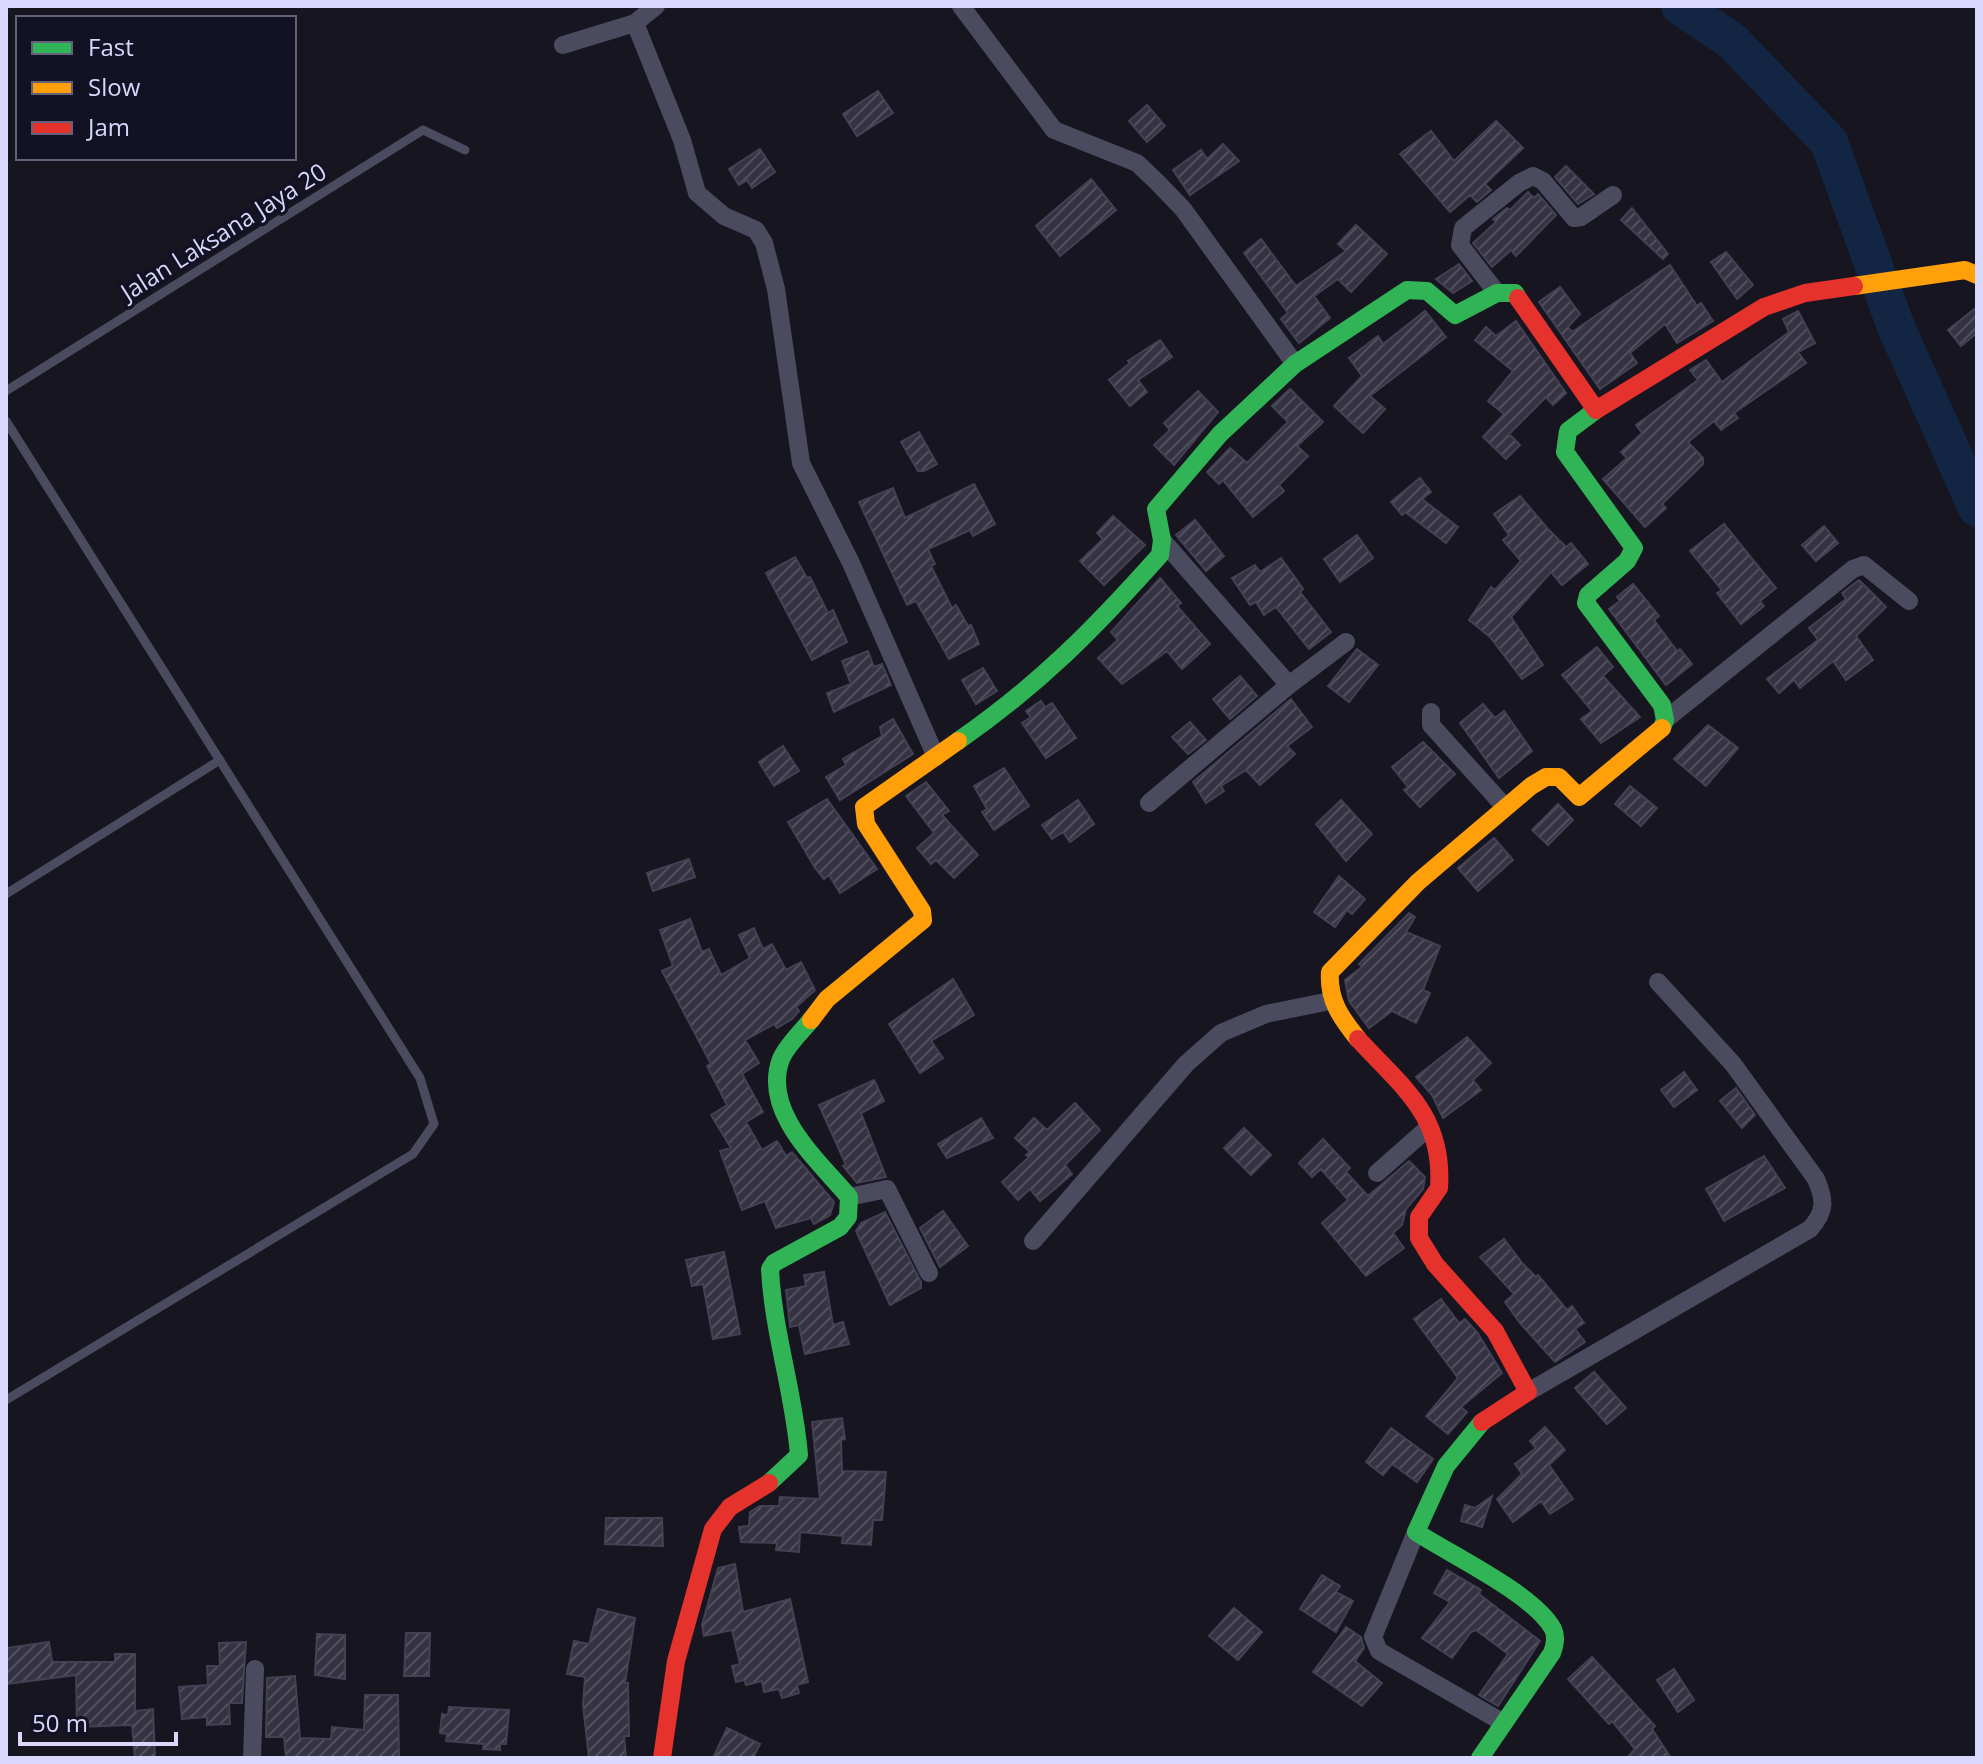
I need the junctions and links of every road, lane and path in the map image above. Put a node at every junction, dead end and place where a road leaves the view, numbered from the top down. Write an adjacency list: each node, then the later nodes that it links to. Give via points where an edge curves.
1 (656, 6): 3 (street)
2 (961, 6): 9 (street, via 1054,130 1137,163 1166,191)
3 (635, 23): 4 (street); 19 (street, via 665,93 697,193 724,216 756,230 764,243 776,289 801,463)
4 (563, 45)
5 (465, 150): 10 (lane, Jalan Laksana Jaya 20, via 423,130)
6 (1613, 195): 8 (street, via 1574,218 1533,176 1463,228 1460,245)
7 (1977, 275): 11 (street, via 1965,270 1805,293 1764,307)
8 (1497, 293): 9 (street, via 1455,315 1418,285); 11 (street, via 1515,293)
9 (1295, 364): 13 (street, via 1220,434 1160,501 1156,509)
10 (6, 391)
11 (1596, 410): 18 (street, via 1568,431 1565,452 1634,548 1586,603 1662,705)
12 (6, 421): 20 (lane)
13 (1162, 540): 16 (street); 19 (street, via 1160,555 1088,635 1019,698)
14 (1909, 601): 18 (street, via 1864,565 1853,569)
15 (1346, 642): 16 (street)
16 (1289, 685): 21 (street)
17 (1431, 712): 22 (street, via 1431,725)
18 (1665, 720): 22 (street, via 1661,730 1579,797 1559,777 1546,777)
19 (936, 757): 28 (street, via 864,807 862,814 923,920 827,999 781,1059 778,1091 789,1125)
20 (220, 760): 23 (lane); 32 (lane, via 420,1078 434,1124 413,1154)
21 (1149, 803)
22 (1505, 807): 25 (street, via 1418,882 1330,972)
23 (6, 894)
24 (1658, 982): 31 (street, via 1733,1064 1816,1179 1823,1214 1810,1229)
25 (1330, 1001): 26 (street, via 1420,1104); 29 (street, via 1266,1014 1221,1033 1186,1064)
26 (1429, 1127): 27 (street); 31 (street, via 1442,1179 1416,1228 1436,1265 1491,1324)
27 (1377, 1173)
28 (849, 1197): 30 (street, via 887,1189); 37 (street, via 848,1217 840,1227 770,1269 772,1314 796,1416 799,1455 780,1476 730,1507 713,1529 676,1661)
29 (1033, 1241)
30 (929, 1273)
31 (1528, 1392): 33 (street, via 1466,1434)
32 (6, 1400)
33 (1416, 1532): 35 (street, via 1373,1637 1379,1651); 35 (street, via 1505,1589 1553,1630 1552,1653)
34 (255, 1669): 36 (street)
35 (1502, 1722): 38 (street)
36 (252, 1758)
37 (662, 1758)
38 (1480, 1758)

